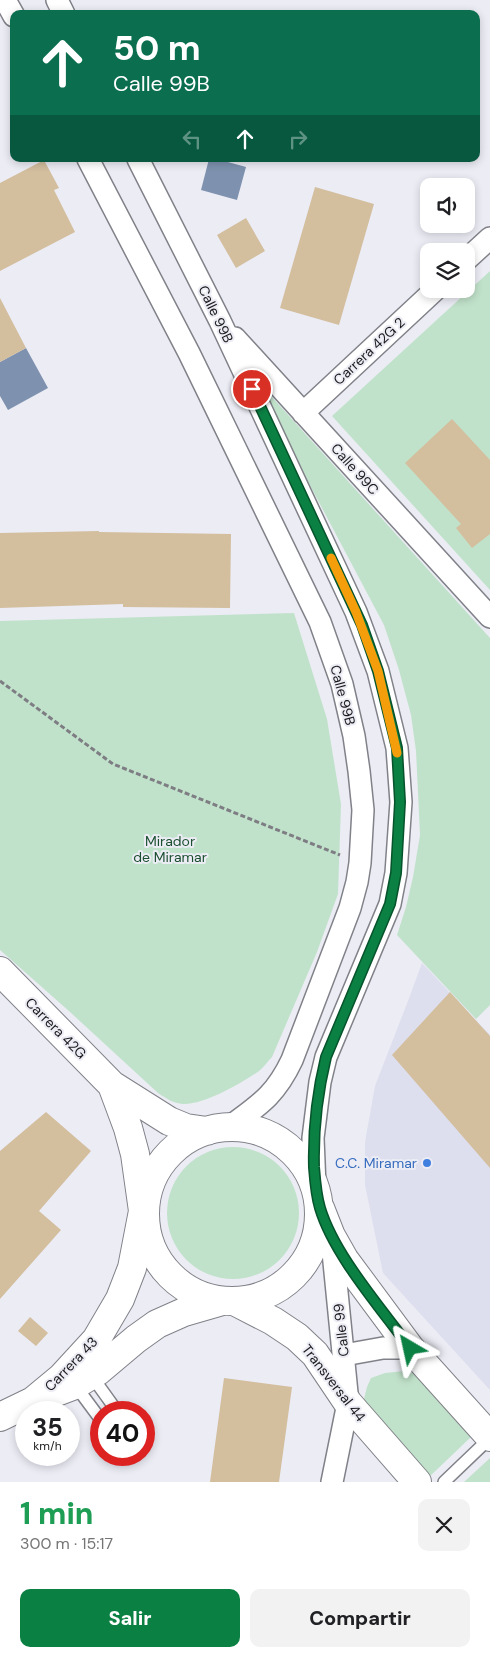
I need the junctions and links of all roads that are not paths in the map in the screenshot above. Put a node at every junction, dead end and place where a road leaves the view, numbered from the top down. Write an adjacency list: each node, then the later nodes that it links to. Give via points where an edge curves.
1 (90, 162): 11 (street, Calle 99B, via 189,353 320,622 342,684 360,771 363,810 360,862 350,908 292,1060 284,1078 262,1103)
2 (140, 162): 6 (street, Calle 99B)
3 (490, 238): 4 (street)
4 (475, 252)
5 (426, 298): 7 (street, Carrera 42G 2)
6 (220, 321): 7 (street, Calle 99C); 12 (street, Calle 99B, via 356,612 378,671 397,748 400,802 390,904 326,1057 313,1138)
7 (303, 413): 8 (street, Calle 99C)
8 (490, 617)
9 (0, 971): 10 (street, Carrera 42G)
10 (112, 1085): 11 (street, Carrera 42G, via 169,1121 186,1128); 13 (street, Carrera 42G, via 128,1128)
11 (218, 1129): 12 (street, via 243,1127 270,1135 290,1148 305,1165); 13 (street, via 186,1139 164,1158 149,1183)
12 (317, 1197): 14 (street); 15 (street, via 318,1232 310,1254 297,1273 280,1288 259,1298)
13 (143, 1211): 15 (street, via 147,1240 160,1266 181,1286 207,1299); 19 (street, Carrera 43, via 132,1268 106,1324 83,1355)
14 (332, 1236): 16 (street, via 344,1259); 17 (street, Calle 99)
15 (230, 1301): 18 (street, Carrera 43, via 184,1312 157,1324); 23 (street, Transversal 44, via 273,1320 306,1346 327,1370)
16 (410, 1348): 17 (street, via 364,1350); 26 (street)
17 (344, 1355): 23 (street, Calle 99)
18 (83, 1380): 20 (street, Carrera 43); 21 (lane); 22 (lane)
19 (34, 1401)
20 (35, 1401)
21 (92, 1401)
22 (107, 1401)
23 (348, 1404): 27 (street, Calle 99); 28 (street, Transversal 44)
24 (15, 1410): 25 (street, Carrera 43)
25 (0, 1417)
26 (490, 1437): 29 (lane)
27 (332, 1482)
28 (417, 1482)
29 (444, 1482)

